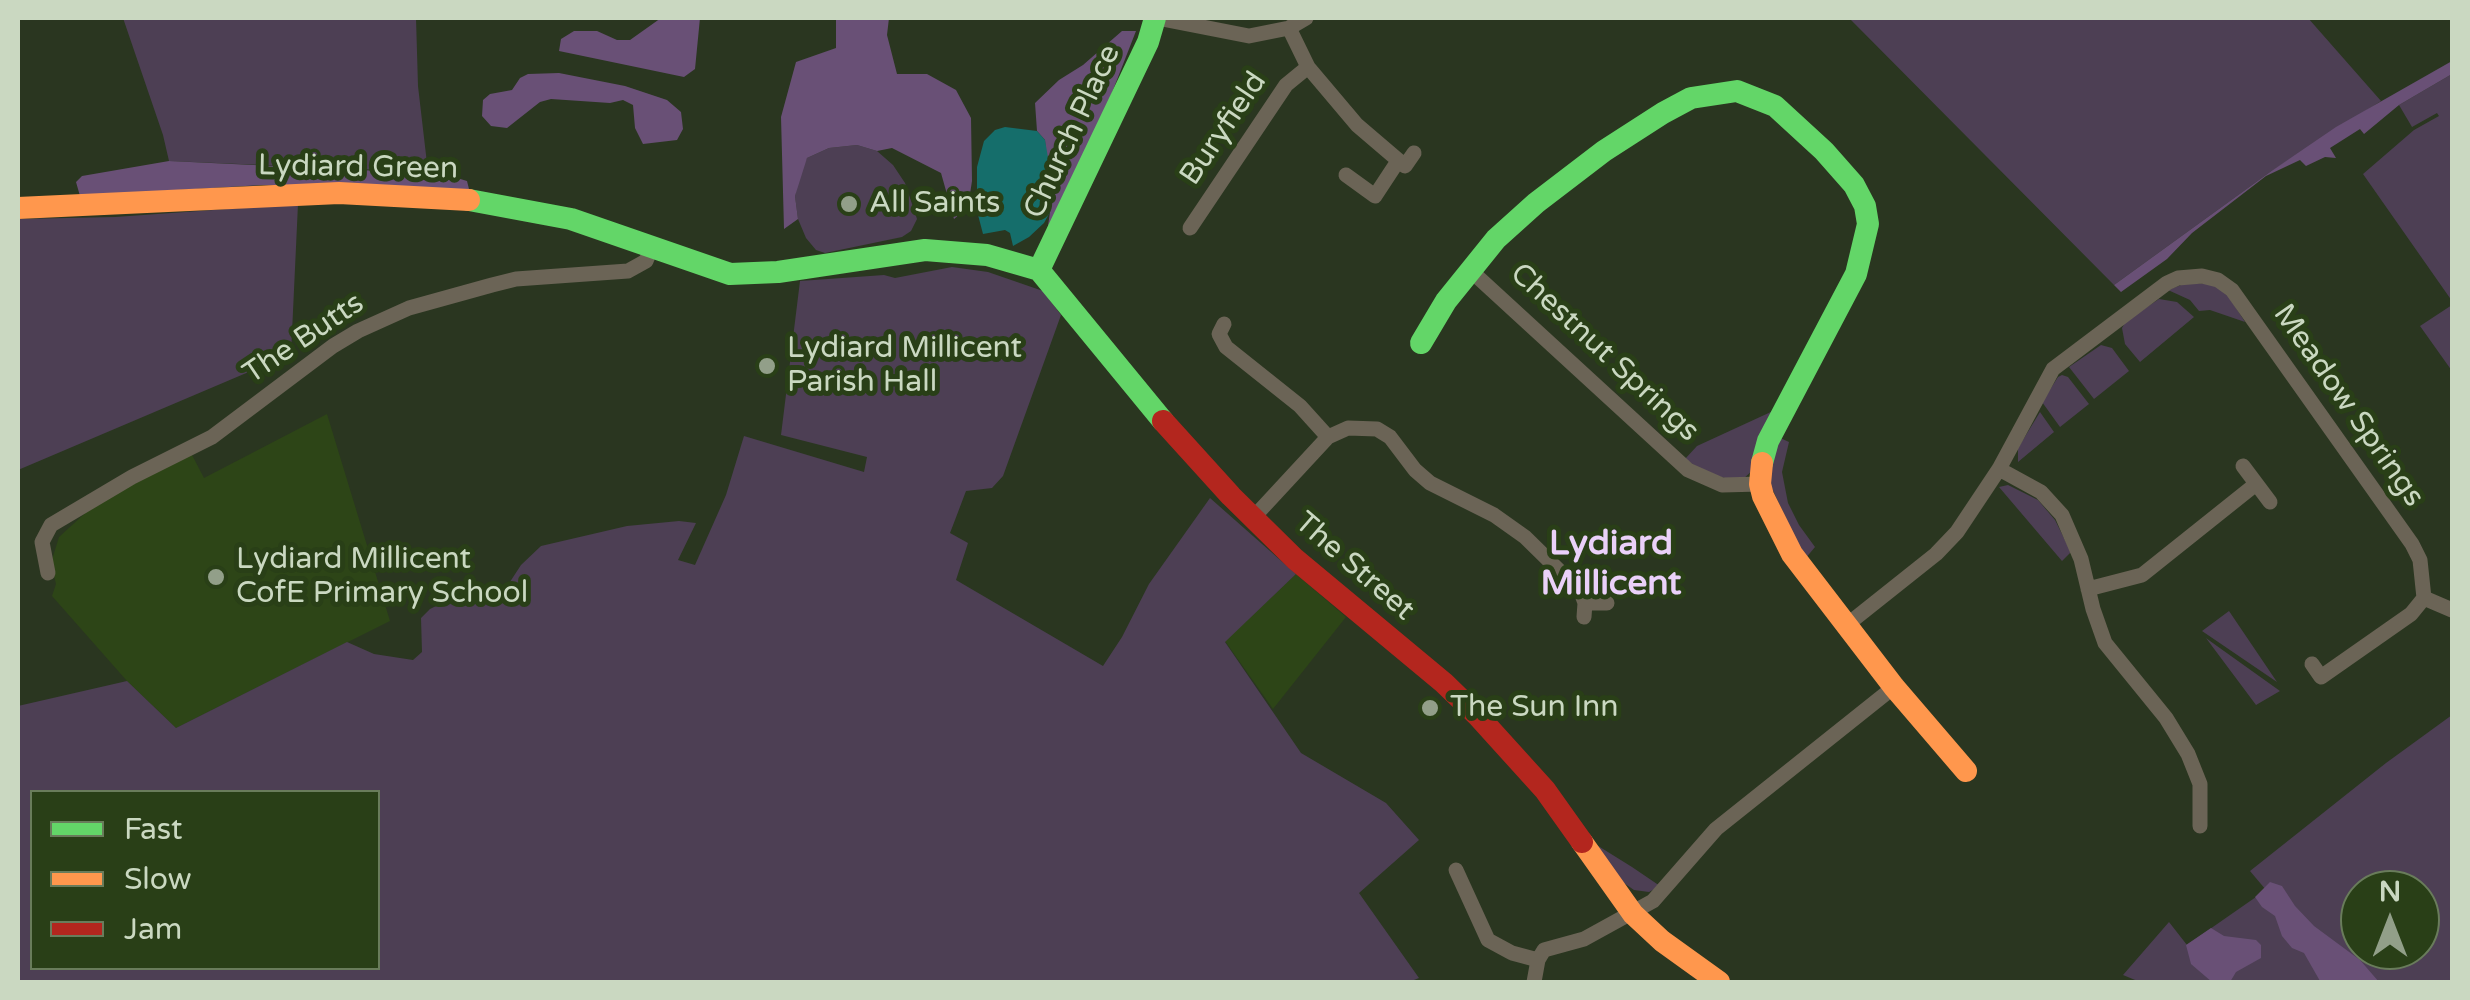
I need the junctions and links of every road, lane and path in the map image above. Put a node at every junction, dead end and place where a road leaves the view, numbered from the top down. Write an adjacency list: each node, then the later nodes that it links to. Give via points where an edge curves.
1 (1156, 18): 3 (street, via 1238,36); 12 (street, Church Place)
2 (1306, 18): 3 (street)
3 (1289, 28): 4 (street, Buryfield)
4 (1308, 67): 6 (street, Buryfield); 9 (street, Buryfield, via 1286,85)
5 (1414, 153): 6 (street, via 1405,166)
6 (1398, 161): 7 (street, via 1374,196)
7 (1346, 175)
8 (18, 208): 10 (street, Lydiard Green, via 338,193 430,196 540,211)
9 (1190, 228)
10 (652, 246): 12 (street, Lydiard Green, via 739,275 925,250 987,255); 22 (street, The Butts, via 646,260 628,270 492,284 358,331 212,438 50,526 42,542)
11 (1469, 269): 14 (street, Chestnut Springs); 18 (street, Chestnut Springs, via 1688,470 1722,485); 18 (street, Chestnut Springs, via 1536,203 1662,112 1715,92 1737,91 1776,106 1854,185 1868,224 1856,274 1768,442)
12 (1039, 270): 21 (street, The Street)
13 (1224, 324): 15 (street, via 1219,334 1226,347 1300,406)
14 (1422, 343)
15 (1328, 438): 21 (street); 25 (street, via 1358,427 1384,432 1430,483 1525,536 1576,586 1585,610)
16 (2243, 466): 19 (street)
17 (1999, 469): 23 (street, via 2041,492 2062,515); 24 (street, Meadow Springs, via 2053,369 2161,286 2191,276 2218,280 2236,294 2412,544); 27 (street, via 1947,543)
18 (1760, 484): 27 (street, via 1792,554)
19 (2256, 484): 20 (street); 23 (street, via 2142,575)
20 (2270, 502)
21 (1253, 518): 33 (street, The Street, via 1515,754)
22 (48, 573)
23 (2088, 589): 31 (street, via 2105,643 2188,754 2200,784)
24 (2424, 598): 26 (street); 28 (street)
25 (1606, 602)
26 (2452, 610)
27 (1848, 624): 29 (street)
28 (2321, 677)
29 (1894, 687): 30 (street); 33 (street, via 1716,828 1661,894)
30 (1966, 771)
31 (2200, 826)
32 (1456, 870): 34 (street, via 1488,940)
33 (1633, 914): 34 (street, via 1548,948); 36 (street, The Street)
34 (1538, 960): 35 (street)
35 (1534, 982)
36 (1718, 982)

